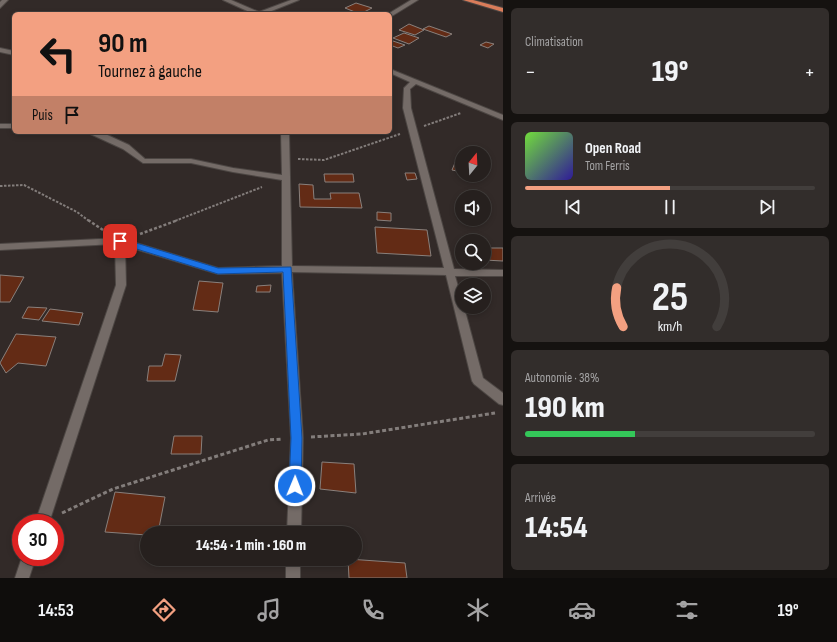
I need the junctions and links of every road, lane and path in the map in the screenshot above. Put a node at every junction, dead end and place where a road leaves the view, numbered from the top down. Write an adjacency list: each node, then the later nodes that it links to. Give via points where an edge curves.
1 (5, 0): 6 (street)
2 (226, 0): 8 (street)
3 (296, 0): 9 (street)
4 (416, 0): 10 (street)
5 (466, 0): 7 (highway)
6 (0, 6)
7 (503, 10)
8 (254, 12)
9 (264, 12)
10 (392, 14)
11 (0, 50): 12 (street)
12 (12, 53)
13 (392, 72): 14 (street)
14 (414, 82): 15 (street); 19 (street, via 407,88 407,108)
15 (476, 108): 16 (street); 19 (path)
16 (503, 118)
17 (0, 126): 18 (street)
18 (12, 126)
19 (413, 130): 22 (path, via 324,160); 28 (street)
20 (99, 134): 23 (street, via 126,147 143,161 190,161)
21 (285, 134): 22 (street)
22 (286, 159): 23 (street)
23 (286, 178): 25 (path); 27 (street)
24 (0, 186): 25 (path, via 24,184 77,212)
25 (120, 241): 26 (street); 27 (street, via 218,271); 33 (street, via 122,285)
26 (0, 247)
27 (287, 269): 28 (street); 32 (street)
28 (449, 272): 29 (street); 30 (street, via 478,381)
29 (503, 273)
30 (503, 400)
31 (503, 411): 32 (path, via 362,434)
32 (296, 438): 34 (path, via 268,440 113,489); 35 (street)
33 (45, 514)
34 (61, 514)
35 (294, 526)
36 (27, 566): 38 (street)
37 (293, 566): 39 (street)
38 (22, 578)
39 (293, 578)

